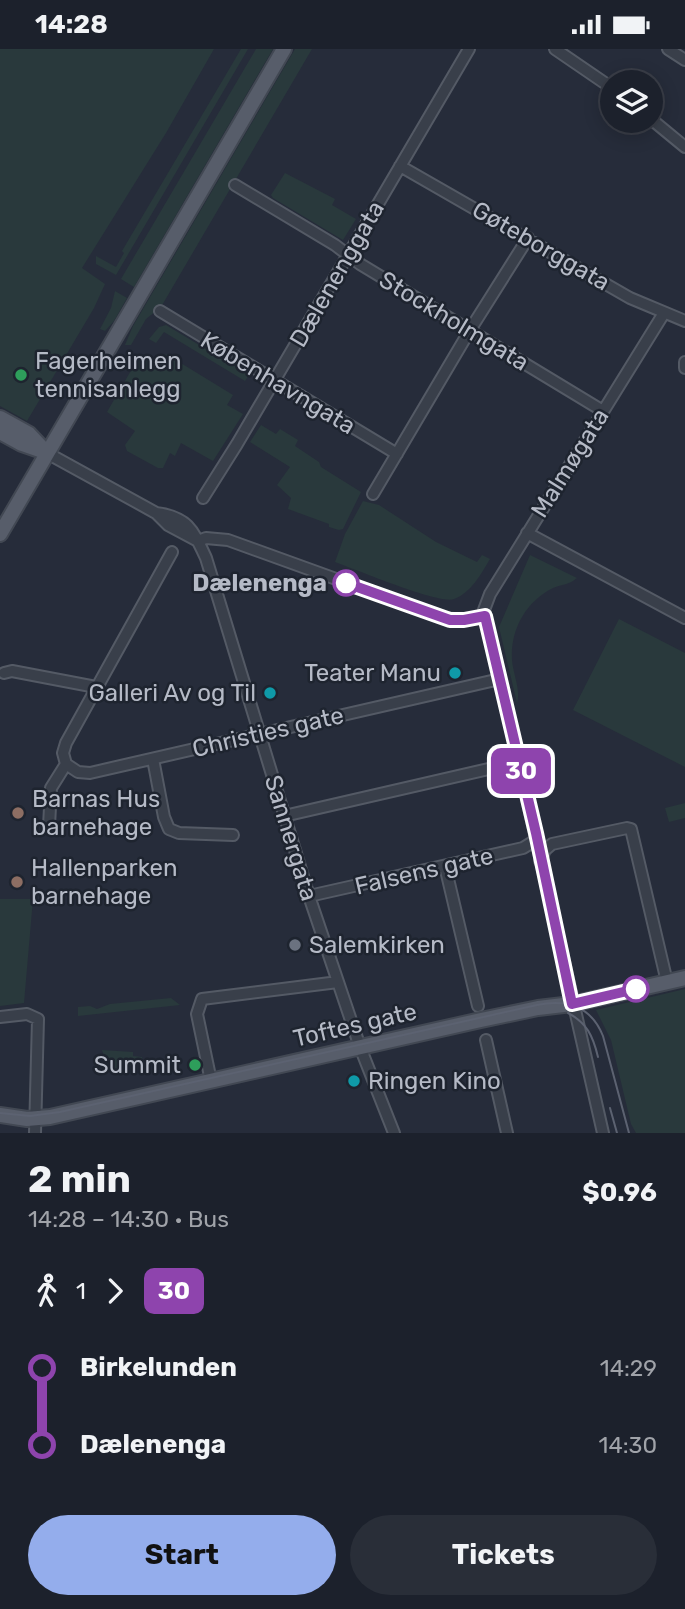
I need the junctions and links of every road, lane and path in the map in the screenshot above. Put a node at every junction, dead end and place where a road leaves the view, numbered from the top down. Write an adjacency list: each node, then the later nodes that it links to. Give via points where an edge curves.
1 (284, 49): 23 (main road)
2 (469, 49): 9 (street, Dælenenggata)
3 (555, 49): 6 (street)
4 (668, 49): 5 (street)
5 (685, 60)
6 (600, 80)
7 (663, 129): 8 (street)
8 (685, 147)
9 (400, 166): 11 (street, Gøteborggata); 12 (street, Dælenenggata)
10 (235, 185): 12 (street, Stockholmgata)
11 (528, 238): 14 (street, Gøteborggata); 16 (street)
12 (348, 255): 16 (street, Stockholmgata); 19 (street, Dælenenggata)
13 (160, 311): 19 (street, Københavngata)
14 (664, 313): 15 (street, Gøteborggata); 20 (street, Malmøgata)
15 (685, 321)
16 (470, 330): 20 (street, Stockholmgata); 24 (street)
17 (685, 362): 18 (street)
18 (685, 368)
19 (274, 381): 24 (street, Københavngata); 26 (street, Dælenenggata)
20 (603, 411): 27 (street, Malmøgata)
21 (0, 418): 23 (main road, via 29,434)
22 (0, 432): 23 (main road)
23 (47, 453): 28 (main road); 29 (street, Sannergata, via 156,513 181,519)
24 (397, 454): 25 (street)
25 (373, 494)
26 (203, 498)
27 (527, 533): 31 (street, Malmøgata, via 487,599); 32 (street)
28 (0, 534)
29 (198, 541): 31 (street, via 228,540 444,618); 36 (street, Sannergata)
30 (172, 551): 35 (street)
31 (485, 616): 34 (street)
32 (685, 618)
33 (4, 673): 35 (street)
34 (500, 679): 36 (street, Christies gate); 38 (street)
35 (96, 687): 39 (street, via 63,749)
36 (259, 734): 37 (street, Christies gate); 40 (street, Sannergata)
37 (153, 759): 39 (street, Christies gate, via 83,773); 42 (street, via 169,829)
38 (519, 762): 40 (street); 43 (street)
39 (66, 764): 41 (street, via 51,788)
40 (284, 816): 46 (street, Sannergata)
41 (49, 826)
42 (233, 835)
43 (536, 840): 44 (street); 45 (street, Falsens gate, via 523,848)
44 (540, 861): 49 (street, via 552,844 631,829); 50 (street)
45 (445, 866): 46 (street, Falsens gate); 51 (street)
46 (309, 896): 48 (street, Sannergata)
47 (685, 978): 49 (main road, Toftes gate)
48 (338, 982): 54 (street, Sannergata); 55 (street, via 202,999 197,1014)
49 (667, 982): 50 (main road, Toftes gate)
50 (572, 1004): 54 (main road, Toftes gate); 60 (street)
51 (478, 1006)
52 (0, 1017): 57 (street, via 27,1014 38,1019)
53 (486, 1040): 59 (street)
54 (360, 1047): 55 (main road, Toftes gate); 58 (street, Sannergata)
55 (211, 1081): 57 (main road, Toftes gate)
56 (0, 1115): 57 (main road, Toftes gate)
57 (35, 1126)
58 (394, 1133)
59 (507, 1133)
60 (603, 1133)

